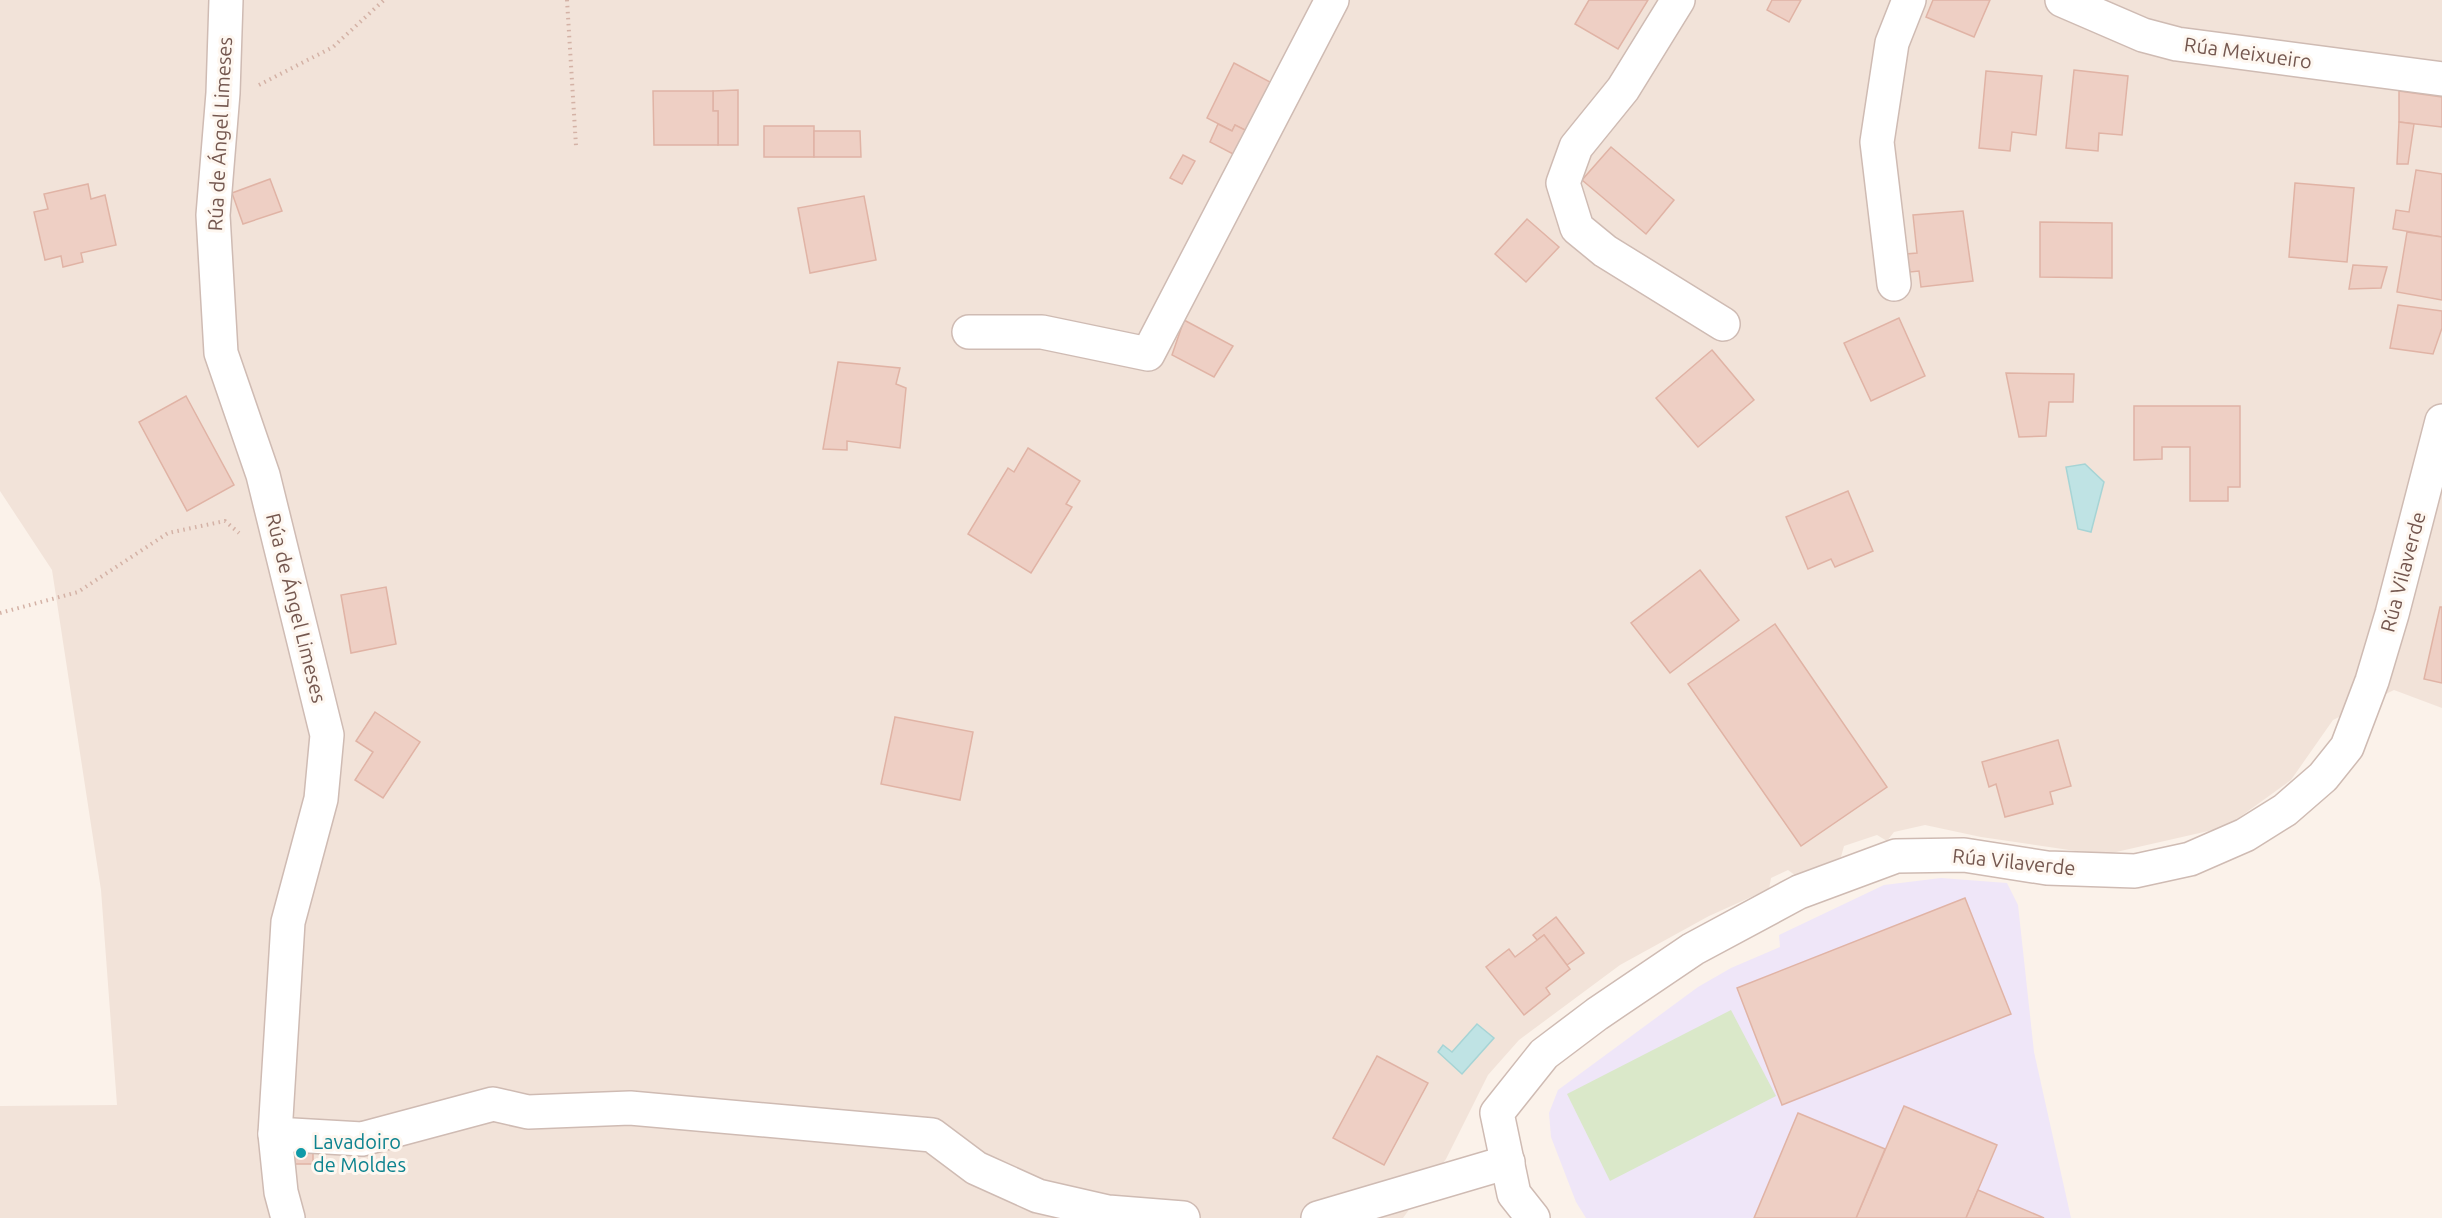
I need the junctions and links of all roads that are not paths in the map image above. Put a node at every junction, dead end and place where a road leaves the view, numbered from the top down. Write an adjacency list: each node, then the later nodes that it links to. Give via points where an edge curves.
1 (226, 0): 11 (street, Rúa de Ángel Limeses, via 224,93 213,215 221,353 263,475 327,735 321,799 288,922)
2 (1332, 0): 9 (street, via 1148,354 1042,332)
3 (1678, 0): 8 (street, via 1623,89 1576,147 1563,183 1577,228 1605,251)
4 (1909, 0): 7 (street, via 1892,43 1877,142)
5 (2062, 0): 6 (street, Rúa Meixueiro, via 2143,35 2177,44)
6 (2442, 79)
7 (1894, 284)
8 (1723, 324)
9 (969, 332)
10 (2442, 421): 12 (street, Rúa Vilaverde, via 2392,614 2347,747 2323,777 2285,810 2245,835 2190,859 2134,871 2047,867 1964,855 1896,856 1799,892 1694,948 1544,1054 1497,1113)
11 (275, 1134): 13 (street, Rúa de Ángel Limeses); 14 (street, via 362,1139 493,1104 528,1112 630,1108 932,1135 976,1168 1038,1196 1108,1212)
12 (1508, 1162): 15 (street); 16 (street, Rúa Vilaverde, via 1514,1194)
13 (288, 1218)
14 (1183, 1218)
15 (1318, 1218)
16 (1533, 1218)

